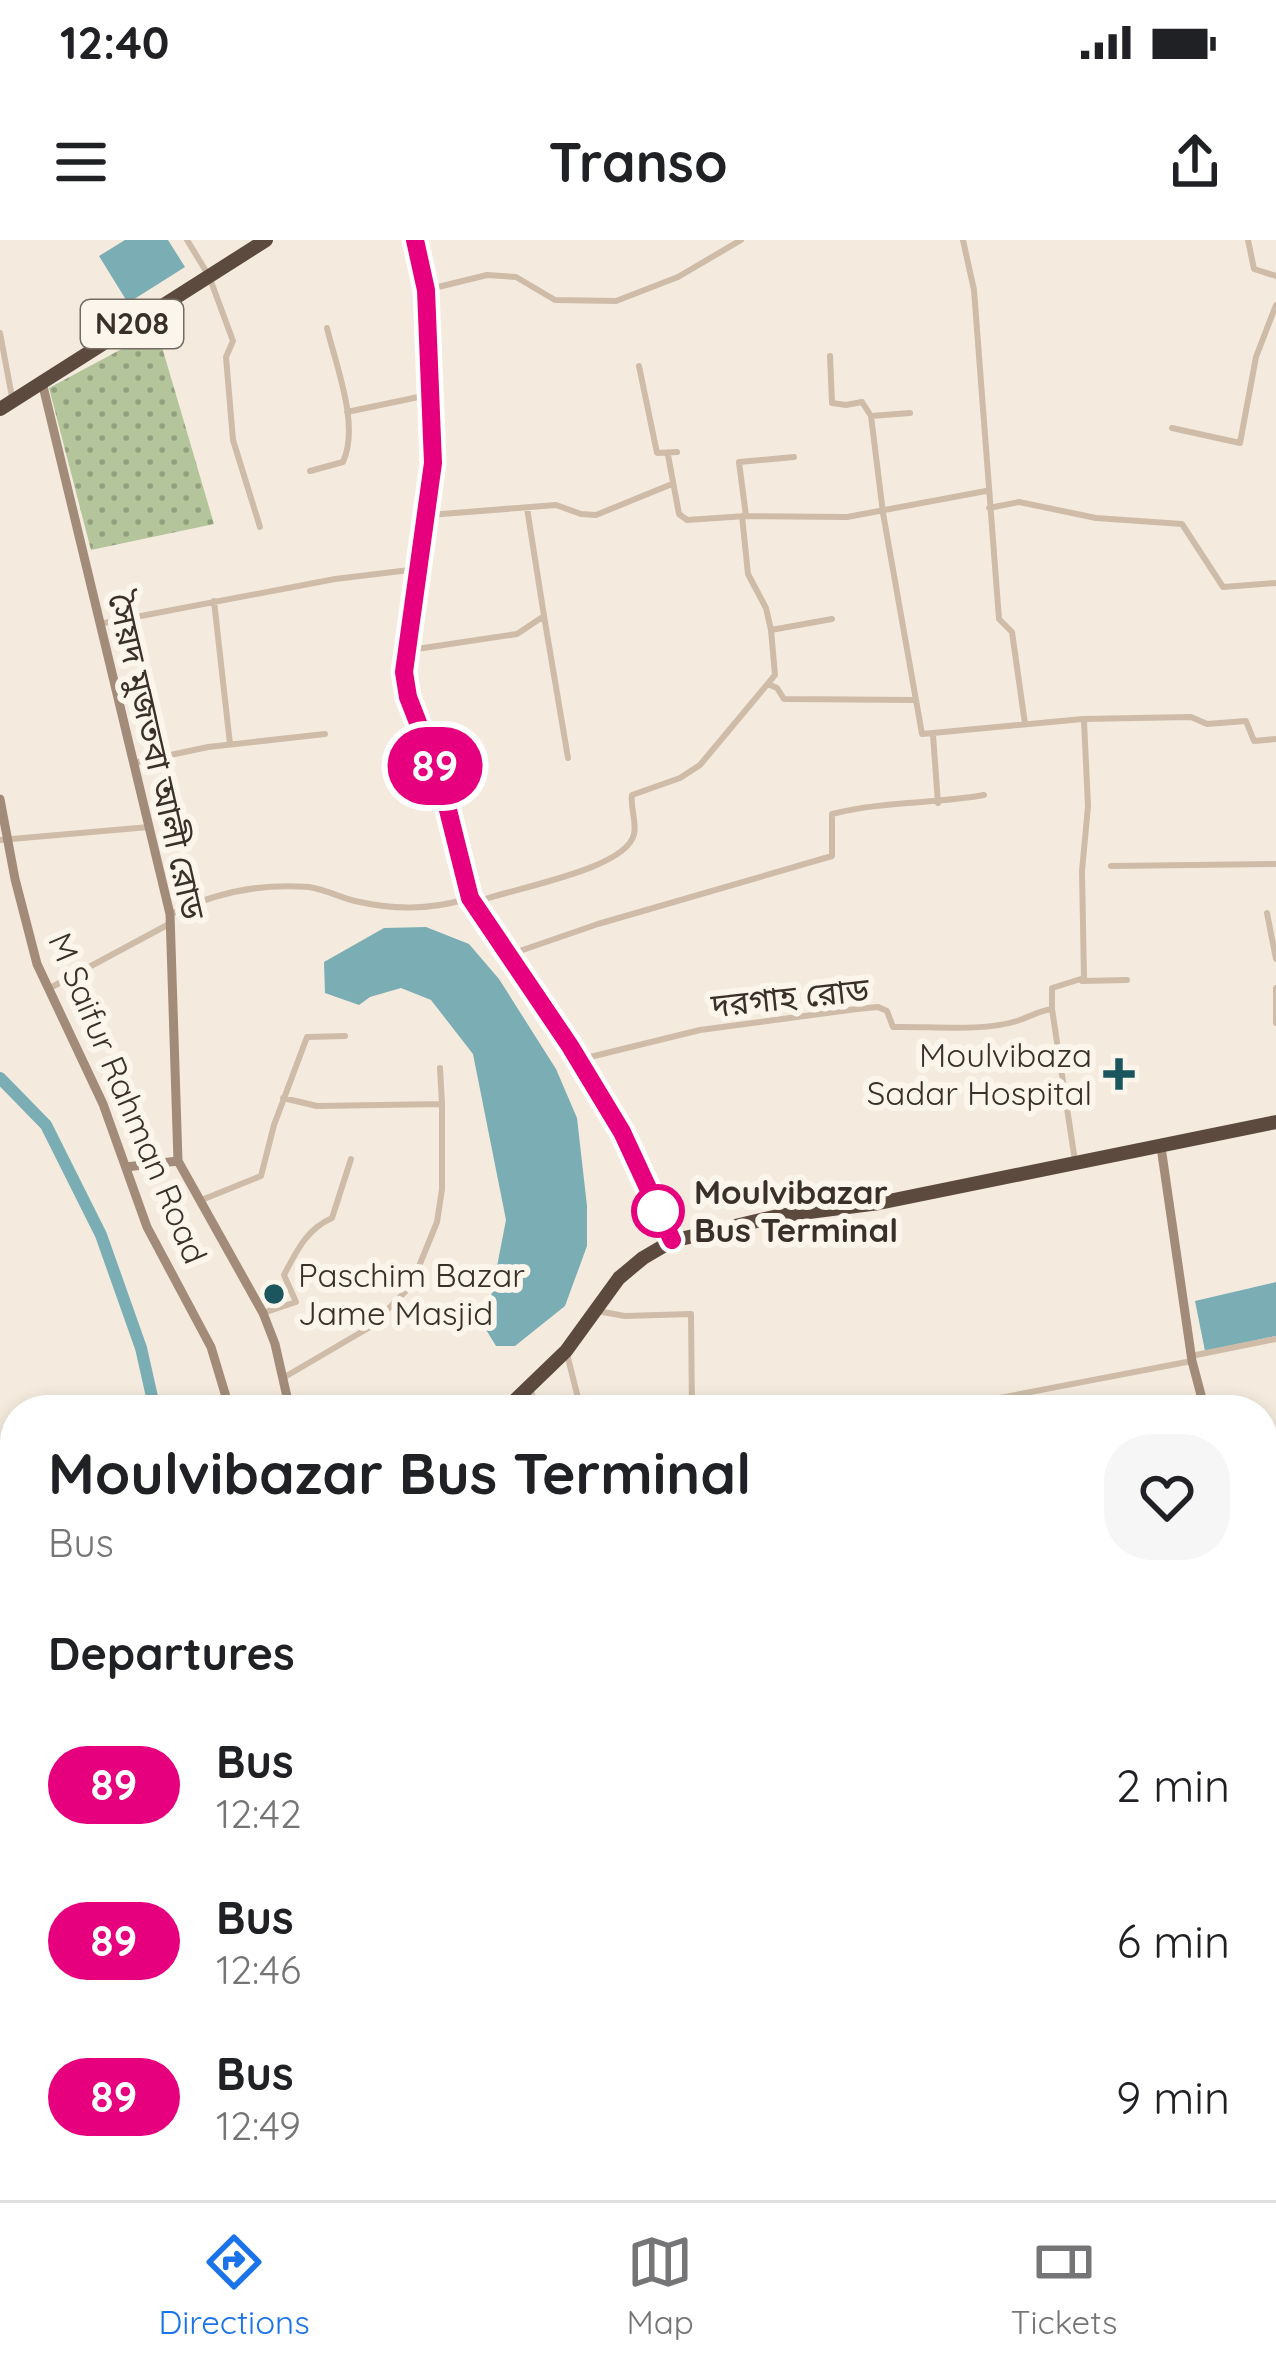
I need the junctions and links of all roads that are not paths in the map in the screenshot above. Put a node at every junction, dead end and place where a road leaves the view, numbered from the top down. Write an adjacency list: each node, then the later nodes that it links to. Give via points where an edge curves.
1 (187, 240): 7 (street)
2 (266, 240): 7 (highway, N208)
3 (415, 240): 9 (highway)
4 (741, 240): 9 (street, via 616,301 554,300 516,278 488,274)
5 (963, 240): 27 (street, via 974,290)
6 (1248, 240): 8 (street, via 1254,269)
7 (209, 276): 15 (highway, N208); 33 (street, via 233,341 226,357 233,440)
8 (1276, 276)
9 (426, 290): 16 (highway)
10 (1276, 305): 21 (street, via 1240,443)
11 (328, 328): 18 (street)
12 (0, 333): 17 (street)
13 (830, 356): 20 (street, via 829,399 862,402)
14 (639, 366): 23 (street, via 656,450)
15 (42, 382): 17 (highway, N208); 39 (street, সৈয়দ মুজতবা আলী রোড)
16 (432, 394): 18 (street); 31 (highway)
17 (6, 405)
18 (346, 412): 25 (street, via 343,462)
19 (910, 413): 20 (street)
20 (871, 416): 30 (street)
21 (1172, 428)
22 (677, 452): 23 (street)
23 (668, 455): 26 (street)
24 (794, 458): 32 (street, via 739,462)
25 (310, 471)
26 (673, 484): 28 (street, via 596,514); 32 (street, via 681,518)
27 (986, 491): 29 (street); 30 (street)
28 (527, 508): 31 (street); 37 (street)
29 (989, 508): 35 (street, via 1023,502 1182,524 1223,586); 45 (street, via 999,619 1012,632)
30 (883, 513): 32 (street); 43 (street)
31 (426, 514): 34 (highway)
32 (744, 516): 40 (street, via 748,574)
33 (260, 527)
34 (418, 569): 36 (street); 41 (highway)
35 (1276, 583)
36 (214, 601): 39 (street); 49 (street)
37 (544, 616): 41 (street, via 517,634); 50 (street)
38 (832, 619): 40 (street)
39 (99, 624): 51 (street, সৈয়দ মুজতবা আলী রোড)
40 (771, 630): 42 (street, via 776,671)
41 (406, 650): 59 (highway, via 408,697)
42 (768, 684): 43 (street, via 784,699); 59 (street, via 700,765 632,796 634,832 626,848 565,877)
43 (916, 700): 47 (street, via 921,732)
44 (1084, 719): 45 (street); 48 (street, via 1243,721 1254,742); 65 (street)
45 (1025, 724): 47 (street)
46 (325, 734): 49 (street)
47 (933, 735): 54 (street)
48 (1276, 739)
49 (230, 744): 51 (street)
50 (568, 758)
51 (133, 763): 55 (street, সৈয়দ মুজতবা আলী রোড)
52 (984, 795): 54 (street)
53 (0, 799): 56 (street, M Saifur Rahman Road)
54 (938, 803): 62 (street, via 832,814 832,856)
55 (149, 827): 56 (street); 61 (street, সৈয়দ মুজতবা আলী রোড)
56 (3, 840): 66 (street, M Saifur Rahman Road)
57 (1276, 864): 58 (street)
58 (1111, 866)
59 (472, 900): 61 (street, via 404,909 312,887 262,888 203,898); 62 (highway)
60 (1267, 913): 63 (street)
61 (170, 919): 66 (street); 78 (street, সৈয়দ মুজতবা আলী রোড)
62 (508, 956): 71 (highway)
63 (1276, 959)
64 (1127, 980): 65 (street)
65 (1082, 981): 68 (street, via 1052,988)
66 (50, 988): 80 (street, M Saifur Rahman Road)
67 (1276, 988): 69 (street)
68 (1052, 1009): 71 (street, দরগাহ রোড, via 986,1025 892,1028 887,1011 857,1009 700,1030); 79 (street)
69 (1276, 1023)
70 (345, 1036): 73 (street, via 307,1037)
71 (578, 1060): 82 (highway)
72 (440, 1068): 74 (street)
73 (283, 1098): 74 (street, via 316,1106); 81 (street, via 261,1177)
74 (442, 1104): 88 (street, via 437,1222 411,1286 370,1328)
75 (1276, 1122): 76 (highway)
76 (1161, 1147): 79 (highway); 87 (street)
77 (351, 1159): 84 (street, via 330,1220 302,1240 284,1275 296,1302)
78 (178, 1161): 80 (street); 81 (street, সৈয়দ মুজতবা আলী রোড)
79 (1075, 1164): 82 (highway)
80 (126, 1167): 90 (street, M Saifur Rahman Road)
81 (199, 1201): 84 (street, সৈয়দ মুজতবা আলী রোড)
82 (672, 1240): 83 (highway, via 619,1278)
83 (597, 1311): 86 (highway); 95 (street, via 691,1314)
84 (262, 1313): 88 (street, সৈয়দ মুজতবা আলী রোড)
85 (1276, 1339): 87 (street)
86 (566, 1351): 89 (highway); 94 (street)
87 (1191, 1359): 96 (street); 97 (street)
88 (284, 1378): 91 (street, সৈয়দ মুজতবা আলী রোড)
89 (530, 1388): 92 (highway); 93 (street)
90 (225, 1395)
91 (287, 1395)
92 (522, 1395)
93 (532, 1395)
94 (577, 1395)
95 (692, 1395)
96 (1021, 1395)
97 (1201, 1395)

